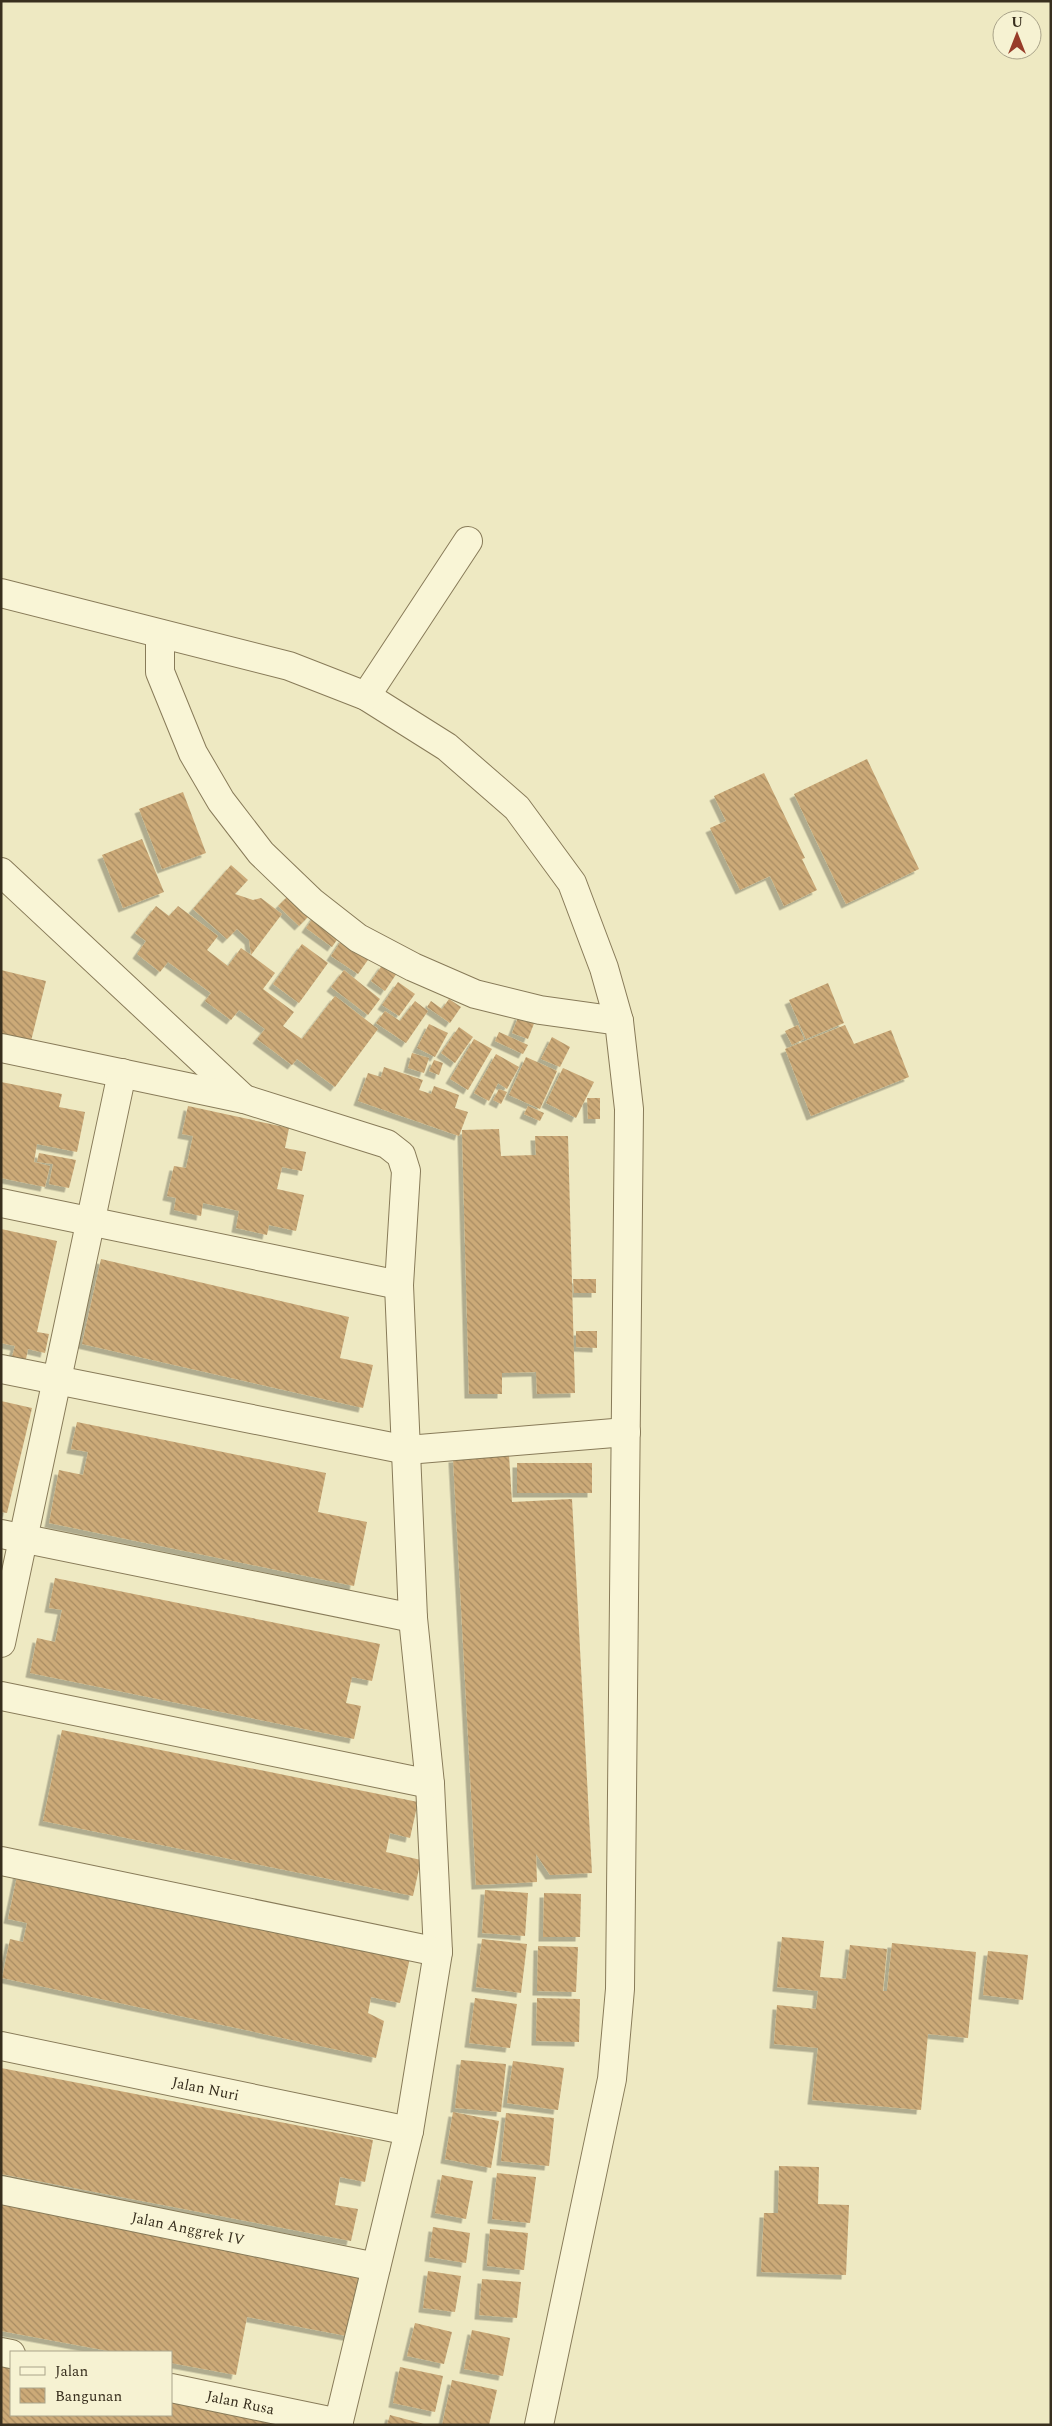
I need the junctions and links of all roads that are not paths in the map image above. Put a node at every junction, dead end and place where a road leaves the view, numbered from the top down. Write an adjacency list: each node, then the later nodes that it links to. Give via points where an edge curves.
1 (468, 541): 4 (street)
2 (1, 593): 3 (street)
3 (160, 634): 4 (street, via 289,666); 6 (street, via 160,672 193,752 221,801 261,853 312,902 358,938 475,994 540,1010)
4 (366, 696): 6 (street, via 447,746 517,808 572,883 604,968)
5 (1, 872): 9 (street)
6 (619, 1021): 15 (street, via 629,1109)
7 (1, 1048): 8 (street)
8 (122, 1074): 9 (street); 11 (street)
9 (244, 1099): 12 (street, via 387,1144 401,1155 406,1171)
10 (1, 1203): 11 (street)
11 (90, 1221): 12 (street); 14 (street)
12 (399, 1285): 16 (street)
13 (1, 1369): 14 (street)
14 (57, 1380): 16 (street); 17 (street)
15 (626, 1432): 16 (street); 30 (street, via 620,1989 612,2079)
16 (407, 1450): 18 (street)
17 (12, 1536): 18 (street); 19 (street)
18 (412, 1618): 21 (street)
19 (1, 1643)
20 (1, 1696): 21 (street)
21 (430, 1784): 23 (street)
22 (1, 1861): 23 (street)
23 (438, 1952): 25 (street)
24 (1, 2046): 25 (street, Jalan Nuri)
25 (409, 2131): 27 (street)
26 (1, 2190): 27 (street, Jalan Anggrek IV)
27 (376, 2268): 29 (street)
28 (172, 2388): 29 (street, Jalan Rusa)
29 (339, 2424)
30 (540, 2425)

